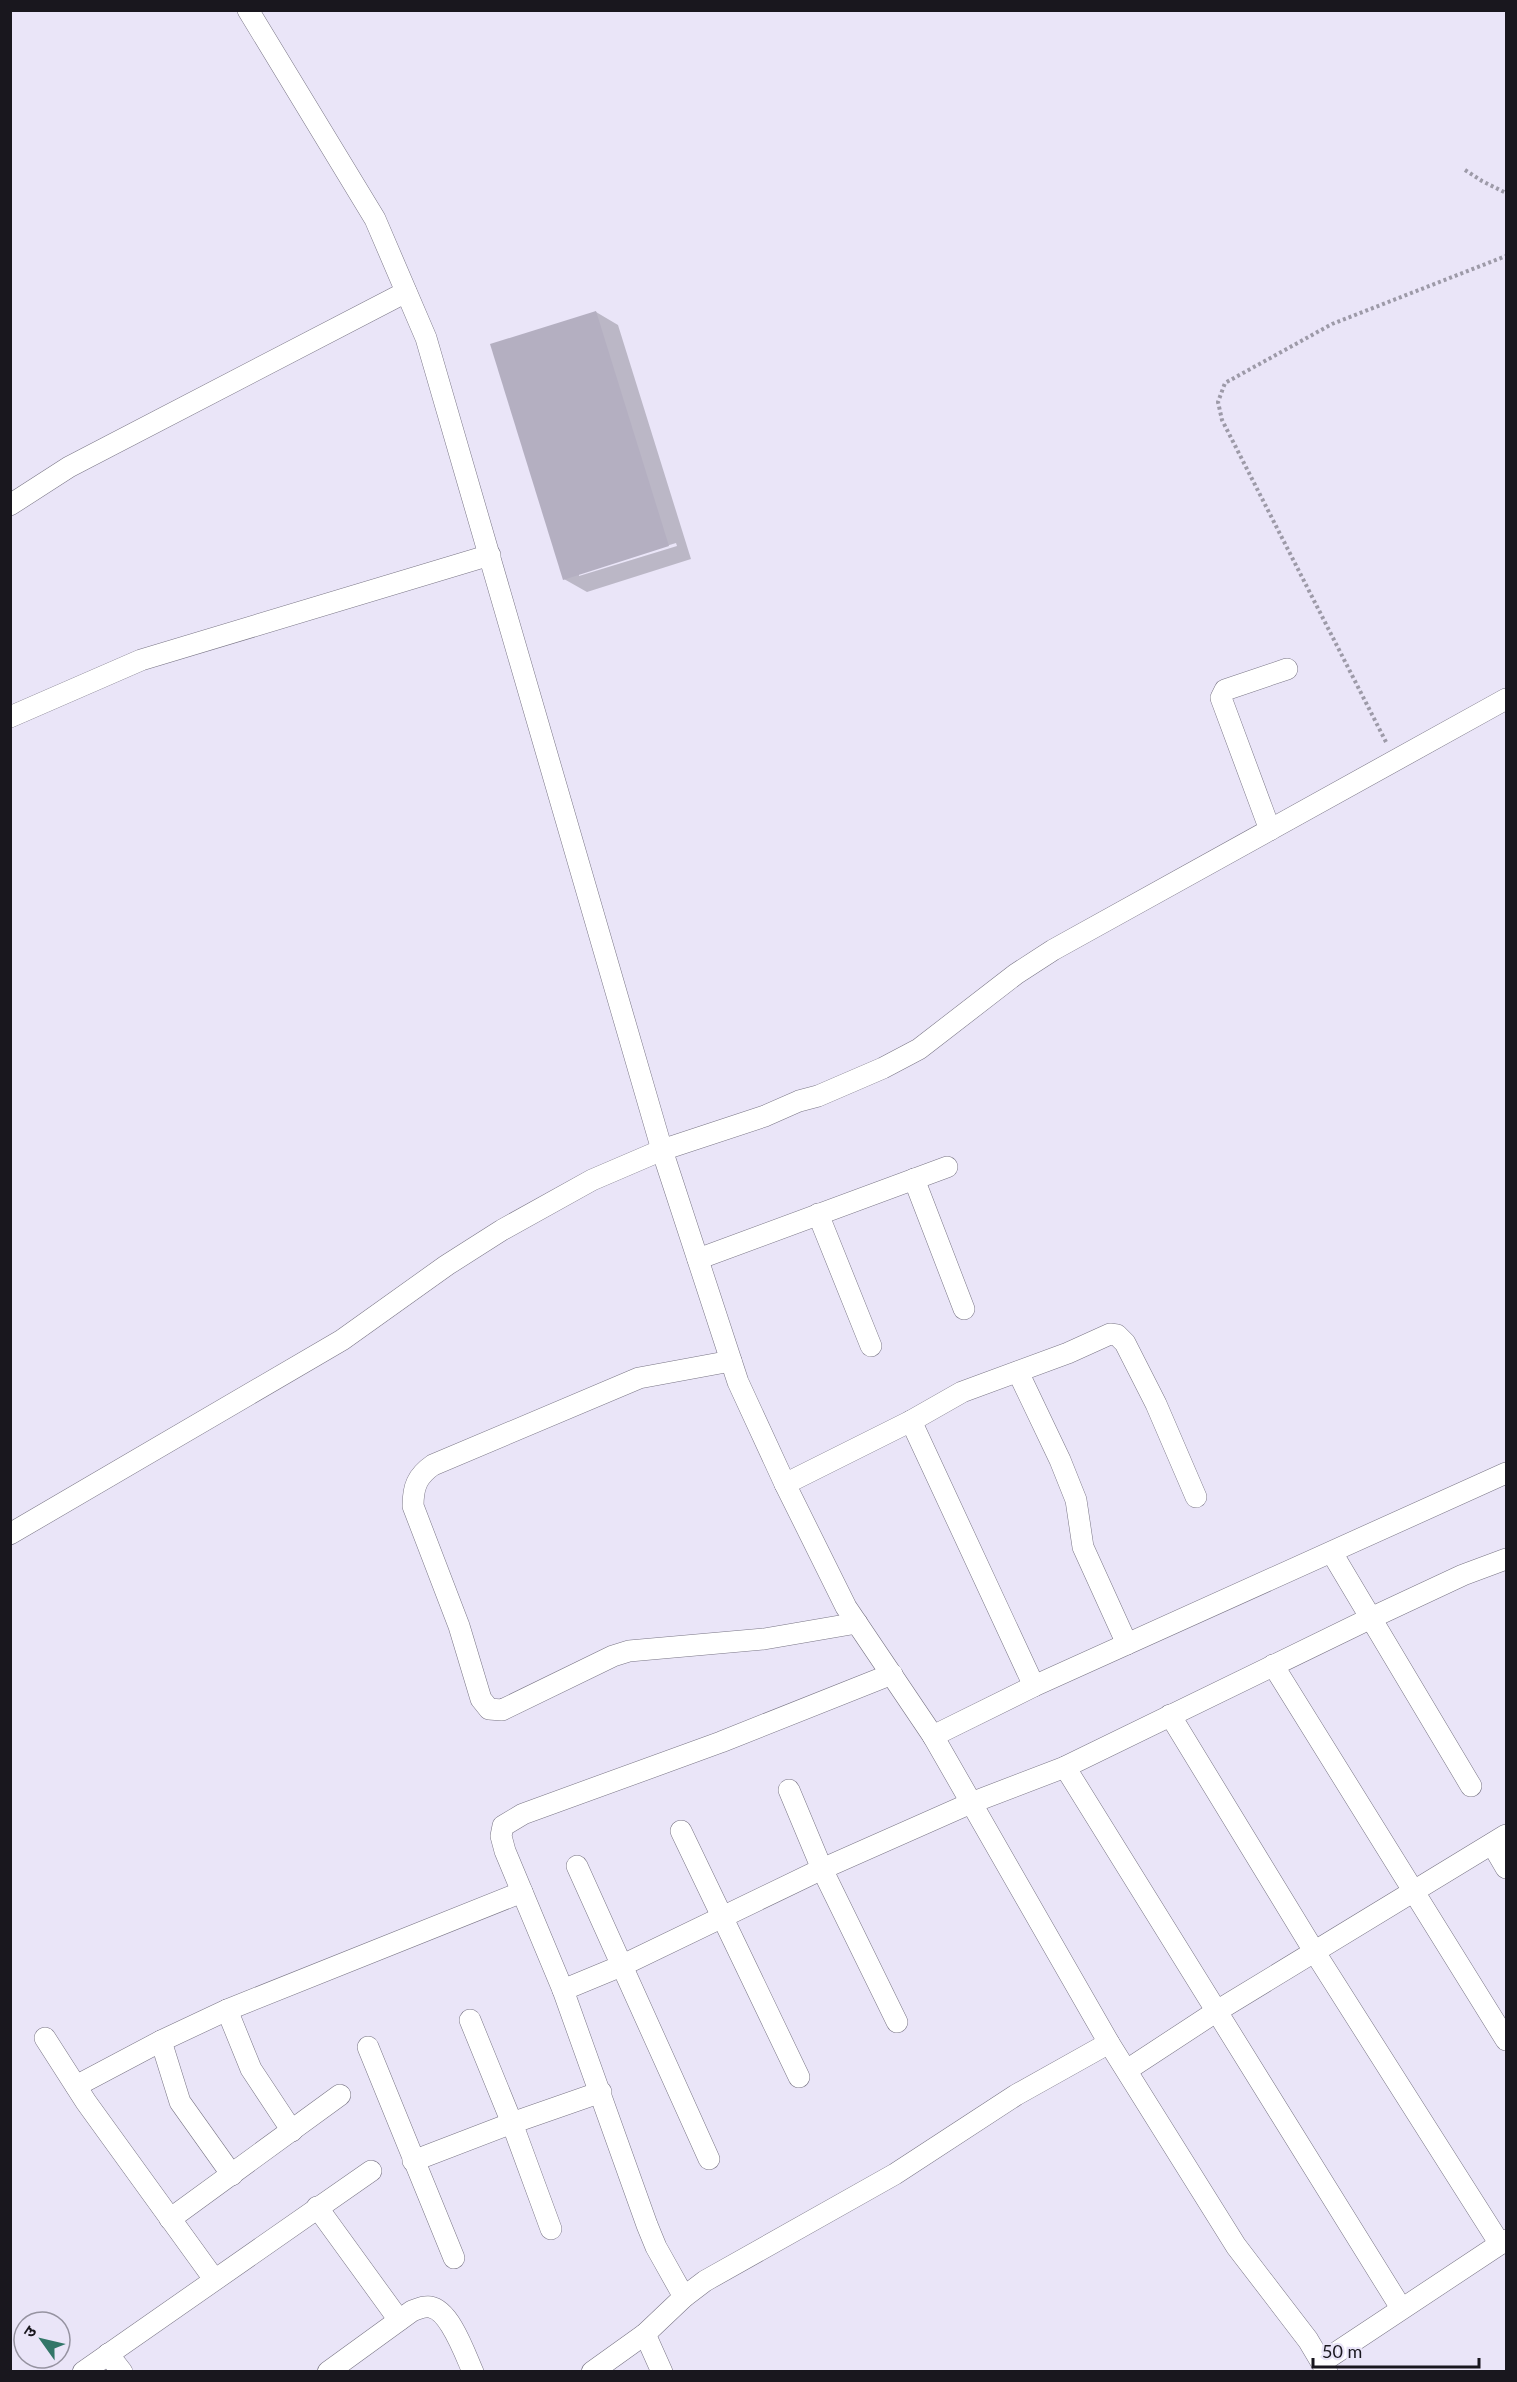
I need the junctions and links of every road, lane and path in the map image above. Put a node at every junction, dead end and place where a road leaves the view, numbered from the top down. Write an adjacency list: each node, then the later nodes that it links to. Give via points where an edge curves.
1 (248, 10): 5 (street, via 375,219)
2 (1465, 170): 3 (path)
3 (1506, 193)
4 (1506, 256): 11 (path, via 1332,324 1225,383 1218,402 1222,420)
5 (406, 292): 6 (street, via 69,467); 7 (street, via 426,338)
6 (10, 505)
7 (490, 555): 10 (street, via 141,660); 13 (street)
8 (1287, 669): 12 (street, via 1225,690 1221,698)
9 (1506, 699): 11 (street)
10 (10, 717)
11 (1395, 759): 12 (street)
12 (1270, 830): 13 (street, via 1053,950 903,1058 765,1116)
13 (662, 1150): 17 (street); 26 (street, via 592,1179 502,1230 342,1340)
14 (947, 1167): 15 (street)
15 (914, 1179): 16 (street); 18 (street)
16 (818, 1214): 17 (street); 19 (street)
17 (698, 1259): 20 (street)
18 (964, 1309)
19 (871, 1346)
20 (731, 1361): 24 (street); 30 (street, via 639,1377 422,1473 416,1482 413,1506 459,1626 481,1699 489,1709 502,1710 613,1656 629,1652 764,1639)
21 (1018, 1372): 22 (street, via 962,1392); 25 (street, via 1110,1334 1117,1335 1125,1343 1156,1404); 31 (street, via 1068,1480 1076,1500 1083,1547)
22 (911, 1421): 24 (street); 34 (street)
23 (1506, 1473): 27 (street)
24 (785, 1484): 30 (street)
25 (1196, 1497)
26 (10, 1534)
27 (1332, 1553): 29 (street); 31 (street)
28 (1506, 1559): 29 (street)
29 (1371, 1618): 32 (street); 38 (street)
30 (857, 1623): 33 (street)
31 (1127, 1644): 34 (street)
32 (1273, 1665): 35 (street); 46 (street)
33 (892, 1674): 36 (street); 47 (street, via 510,1820 501,1836)
34 (1034, 1686): 36 (street)
35 (1170, 1715): 37 (street); 49 (street)
36 (933, 1736): 40 (street)
37 (1065, 1767): 40 (street); 53 (street)
38 (1471, 1786)
39 (789, 1790): 45 (street)
40 (972, 1803): 45 (street); 59 (street)
41 (681, 1831): 48 (street)
42 (1499, 1840): 44 (street); 46 (street)
43 (577, 1866): 50 (street)
44 (1506, 1868)
45 (822, 1869): 48 (street); 55 (street)
46 (1413, 1891): 49 (street); 57 (street)
47 (522, 1893): 51 (street); 52 (street)
48 (721, 1916): 50 (street); 62 (street)
49 (1314, 1951): 53 (street); 75 (street)
50 (621, 1966): 51 (street); 68 (street)
51 (563, 1990): 64 (street)
52 (227, 2010): 58 (street); 67 (street, via 251,2069)
53 (1217, 2011): 61 (street); 79 (street)
54 (470, 2020): 66 (street)
55 (897, 2022)
56 (45, 2038): 63 (street)
57 (1506, 2040)
58 (161, 2041): 63 (street); 71 (street, via 180,2102)
59 (1109, 2043): 61 (street); 78 (street, via 1016,2095 895,2174 705,2281)
60 (368, 2047): 69 (street)
61 (1126, 2070): 83 (street, via 1236,2246)
62 (799, 2078)
63 (76, 2086): 73 (street)
64 (601, 2092): 66 (street); 78 (street, via 647,2225)
65 (340, 2095): 67 (street)
66 (512, 2123): 69 (street); 74 (street)
67 (292, 2131): 71 (street)
68 (709, 2160)
69 (413, 2161): 76 (street)
70 (371, 2171): 72 (street)
71 (232, 2175): 73 (street)
72 (317, 2207): 77 (street); 80 (street)
73 (170, 2219): 77 (street)
74 (551, 2229)
75 (1503, 2242): 79 (street)
76 (454, 2258)
77 (214, 2279): 82 (street)
78 (684, 2297): 81 (street)
79 (1401, 2308): 83 (street)
80 (399, 2320): 86 (street); 87 (street, via 423,2306 442,2313)
81 (645, 2334): 88 (street); 89 (street)
82 (108, 2354): 84 (street); 85 (street)
83 (1324, 2367)
84 (83, 2372)
85 (122, 2372)
86 (328, 2372)
87 (473, 2372)
88 (592, 2372)
89 (662, 2372)

